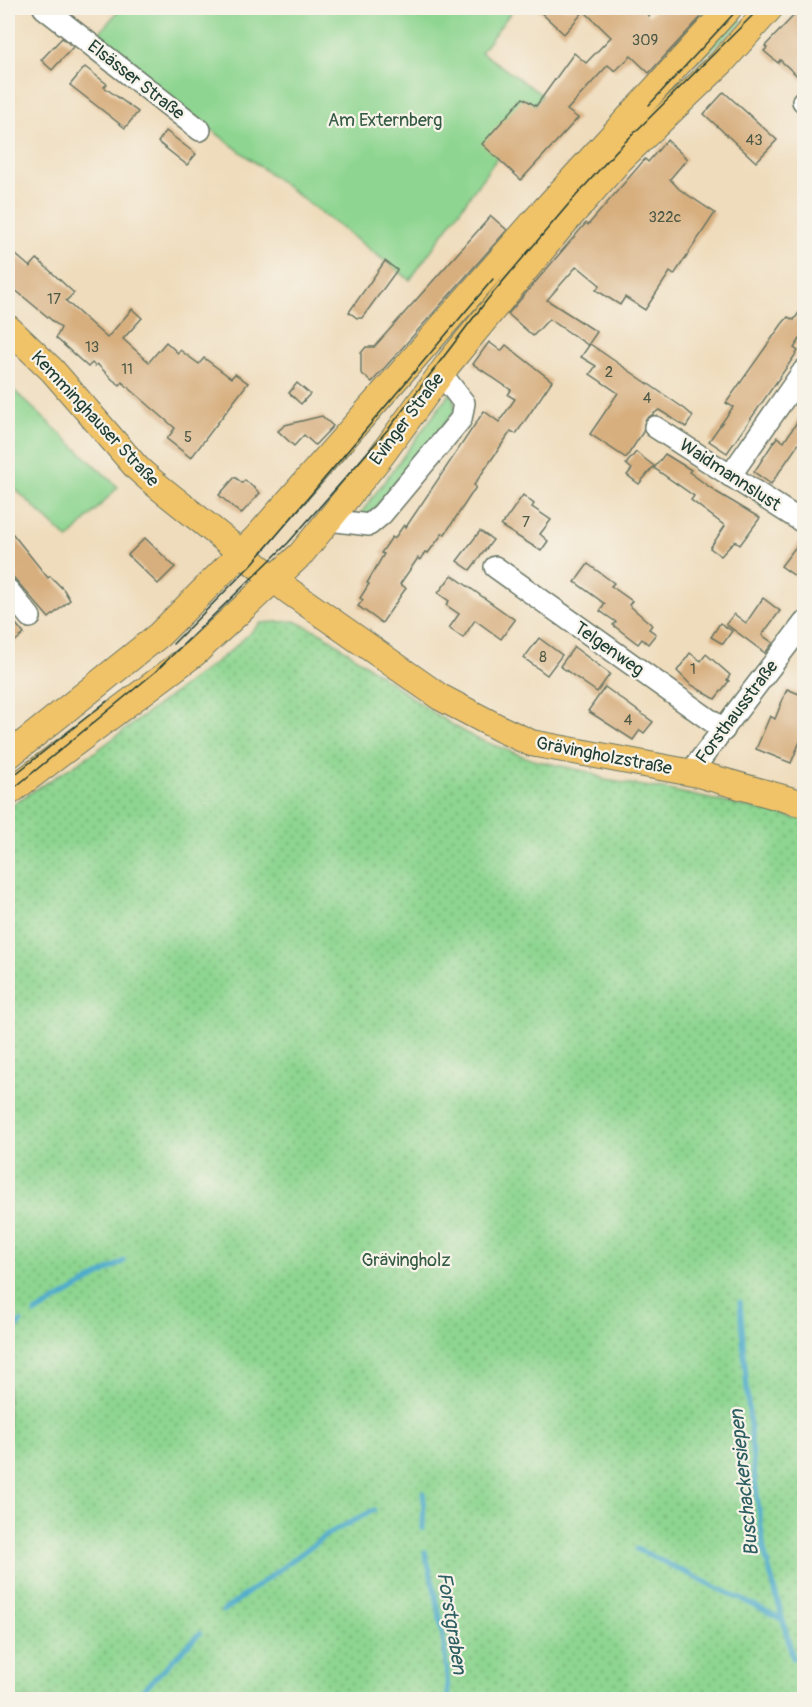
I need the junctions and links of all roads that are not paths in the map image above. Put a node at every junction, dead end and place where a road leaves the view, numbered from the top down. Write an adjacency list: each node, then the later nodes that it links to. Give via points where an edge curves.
1 (44, 8): 4 (street, Elsässer Straße)
2 (770, 8): 7 (main road, Evinger Straße, via 721,63 619,160)
3 (721, 10): 12 (main road, Evinger Straße)
4 (200, 130)
5 (8, 328): 12 (main road, Kemminghauser Straße, via 52,370 137,468)
6 (804, 370): 9 (street)
7 (441, 373): 10 (main road, Evinger Straße); 10 (street, via 464,403 461,419 369,525)
8 (655, 427): 9 (street, Waidmannslust)
9 (730, 476): 11 (street, Waidmannslust)
10 (329, 520): 14 (main road, Evinger Straße)
11 (804, 523)
12 (241, 554): 14 (main road, Grävingholzstraße); 19 (main road, Evinger Straße, via 159,635)
13 (495, 567): 18 (street, Telgenweg)
14 (275, 580): 20 (main road, Grävingholzstraße, via 440,697 531,743); 21 (main road, Evinger Straße, via 195,653)
15 (8, 590): 16 (street)
16 (30, 617)
17 (804, 623): 18 (street, Forsthausstraße)
18 (724, 730): 20 (street, Forsthausstraße)
19 (8, 756)
20 (690, 773): 22 (main road, Grävingholzstraße)
21 (8, 793)
22 (804, 804)

